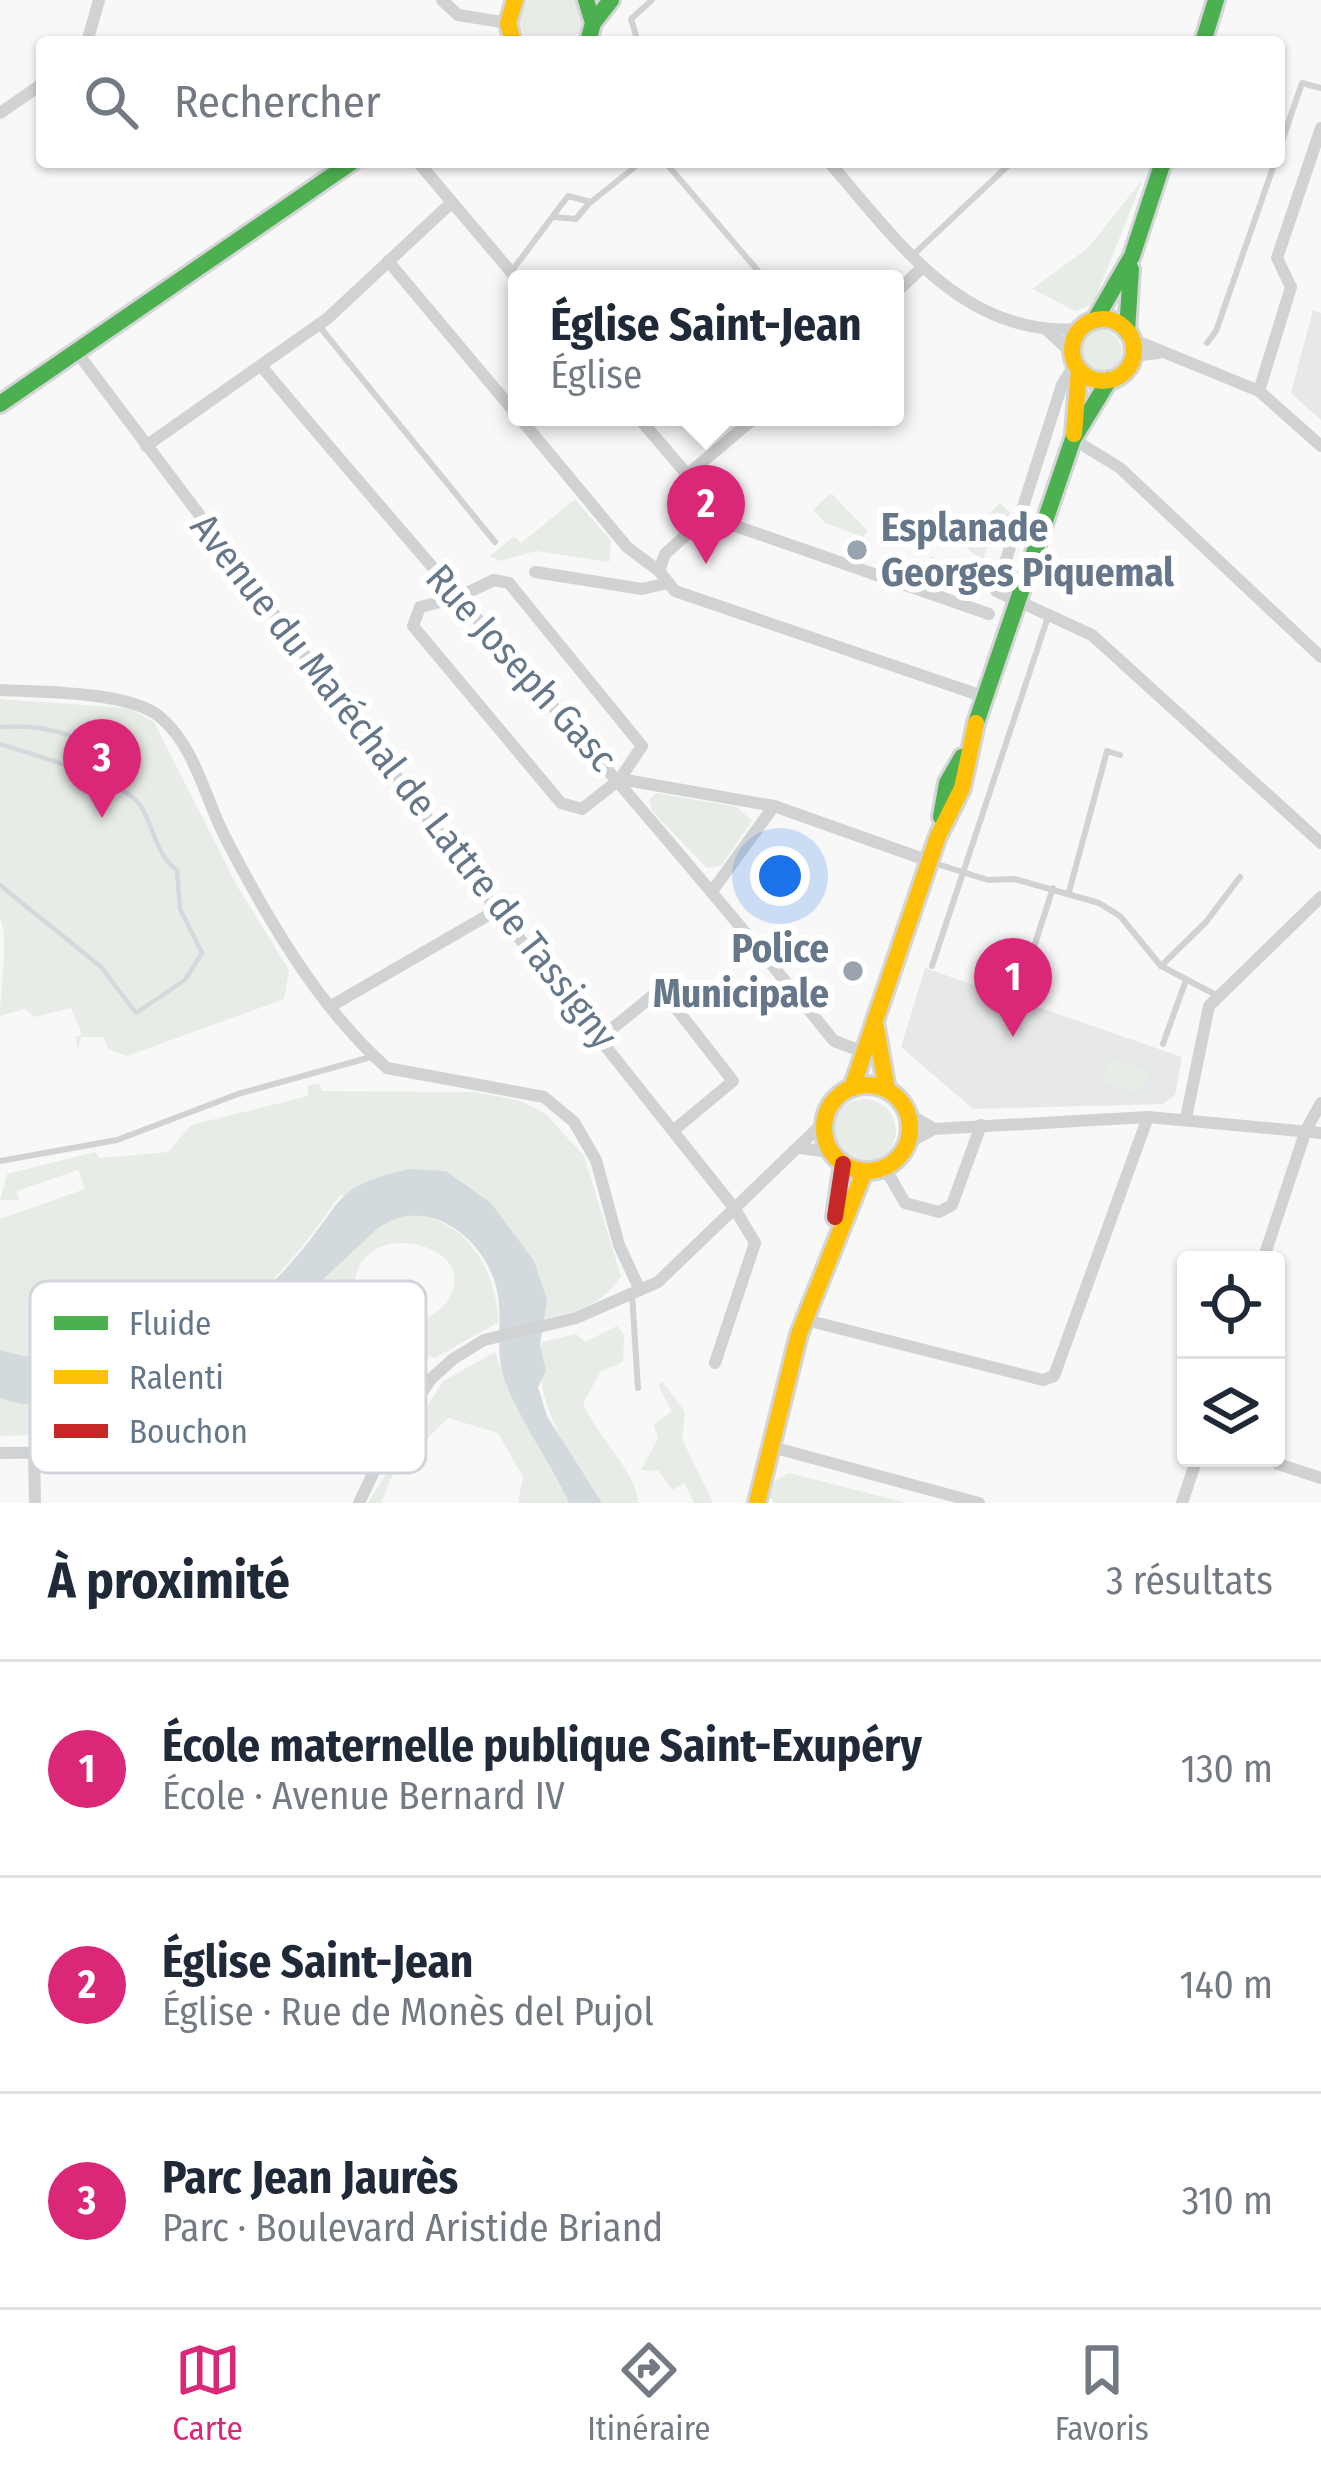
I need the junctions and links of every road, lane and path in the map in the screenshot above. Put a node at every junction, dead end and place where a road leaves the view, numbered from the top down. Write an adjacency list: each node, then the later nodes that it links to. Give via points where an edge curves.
1 (99, 0): 9 (street)
2 (442, 0): 7 (street, via 458,15)
3 (586, 0): 8 (street)
4 (611, 0): 8 (street)
5 (652, 0): 10 (lane, via 631,19)
6 (1216, 0): 11 (street)
7 (510, 21)
8 (591, 30)
9 (89, 36)
10 (636, 36)
11 (1205, 36)
12 (36, 88): 14 (street)
13 (1321, 88): 16 (lane, via 1302,82)
14 (0, 113)
15 (1321, 128): 45 (street, via 1277,258 1291,286)
16 (1285, 132)
17 (343, 168): 41 (street)
18 (423, 168): 26 (street)
19 (633, 168): 25 (lane)
20 (669, 168): 34 (lane)
21 (834, 168): 28 (street)
22 (1006, 168): 28 (lane)
23 (1161, 168): 29 (street)
24 (1273, 168): 40 (lane)
25 (591, 202): 27 (lane, via 576,219); 27 (lane, via 574,193)
26 (451, 203): 30 (street); 32 (street)
27 (554, 217): 33 (lane)
28 (912, 256): 31 (street)
29 (1132, 256): 36 (street); 39 (street)
30 (388, 261): 37 (street); 47 (street)
31 (923, 267): 35 (street); 38 (street, via 989,316)
32 (510, 270)
33 (517, 270)
34 (757, 270)
35 (904, 285)
36 (1088, 324): 38 (street); 39 (street, via 1113,320); 42 (street)
37 (318, 325): 43 (street); 56 (lane)
38 (1048, 331): 42 (street)
39 (1131, 342): 44 (street, via 1124,372); 45 (street)
40 (1207, 343)
41 (76, 350): 46 (street); 52 (street, Avenue du Maréchal de Lattre de Tassigny)
42 (1075, 362): 44 (street, via 1092,379); 51 (street); 60 (street, via 998,577 996,592)
43 (262, 367): 52 (street); 59 (street, Rue Joseph Gasc)
44 (1109, 380): 51 (street)
45 (1259, 391): 53 (street)
46 (2, 399)
47 (508, 404)
48 (526, 426): 58 (street, via 627,547)
49 (646, 426): 54 (street)
50 (745, 426): 54 (street)
51 (1073, 439): 60 (street); 63 (street, via 1120,468)
52 (146, 446): 77 (street, Avenue du Maréchal de Lattre de Tassigny)
53 (1321, 446)
54 (688, 474): 55 (street, via 707,498)
55 (707, 517): 58 (street, via 665,554); 61 (street)
56 (495, 542)
57 (535, 572): 58 (street, via 641,589)
58 (663, 577): 65 (street, via 675,591)
59 (456, 598): 67 (street, Rue Joseph Gasc); 67 (street, via 494,580 509,583 642,746); 67 (street, via 421,607 413,626 561,803 582,809)
60 (1017, 603): 62 (street); 65 (street)
61 (989, 614)
62 (1048, 617): 69 (street, via 1092,635); 71 (lane)
63 (1321, 657)
64 (0, 690): 83 (street, via 135,703 160,716 185,747 266,911)
65 (985, 697): 70 (street, via 962,788)
66 (1120, 755): 75 (lane, via 1107,751 1099,772)
67 (620, 779): 68 (street, Rue Joseph Gasc); 74 (street)
68 (774, 806): 70 (street, Rue Joseph Gasc); 74 (street)
69 (1321, 843)
70 (929, 861): 71 (lane); 84 (street)
71 (964, 872): 73 (lane); 78 (lane)
72 (1240, 877): 79 (lane)
73 (1053, 888): 75 (lane); 81 (lane)
74 (713, 890): 87 (street, via 834,1041)
75 (1069, 892): 79 (lane, via 1120,916)
76 (1321, 897): 82 (street)
77 (497, 910): 83 (street); 85 (street, Avenue du Maréchal de Lattre de Tassigny)
78 (932, 966)
79 (1161, 966): 80 (lane)
80 (1186, 980): 82 (lane); 86 (lane)
81 (1024, 981)
82 (1219, 997): 94 (street, via 1209,1006)
83 (331, 1006): 88 (street)
84 (875, 1021): 87 (street); 90 (street)
85 (603, 1036): 98 (street, Avenue du Maréchal de Lattre de Tassigny); 98 (street, via 661,989 733,1081)
86 (1163, 1044)
87 (864, 1052): 89 (street)
88 (374, 1056): 103 (lane, via 116,1140); 109 (street, via 387,1068 544,1096 574,1122 596,1160)
89 (852, 1088): 90 (street); 95 (street, via 831,1102)
90 (887, 1090): 92 (street)
91 (1321, 1103): 99 (street)
92 (908, 1113): 97 (street); 100 (street)
93 (1148, 1117): 94 (street); 96 (street); 110 (street, via 1054,1376 1043,1380)
94 (1186, 1118): 99 (street)
95 (824, 1122): 101 (street); 102 (street)
96 (981, 1125): 97 (street); 104 (street, via 952,1205 939,1212 905,1203)
97 (934, 1129): 100 (street)
98 (674, 1130): 106 (street, Avenue du Maréchal de Lattre de Tassigny)
99 (1314, 1131): 108 (street)
100 (908, 1144): 104 (street)
101 (800, 1148): 102 (street); 106 (street)
102 (836, 1158): 105 (street); 107 (street)
103 (0, 1161)
104 (885, 1168): 105 (street)
105 (864, 1172): 107 (street)
106 (735, 1209): 109 (street, via 658,1282); 111 (street, via 755,1243)
107 (834, 1230): 110 (street)
108 (1267, 1251)
109 (636, 1292): 112 (street, via 575,1318 484,1340); 113 (lane)
110 (806, 1320): 114 (street)
111 (715, 1363)
112 (426, 1386)
113 (638, 1388)
114 (768, 1446): 122 (street); 123 (street)
115 (1285, 1466): 119 (street)
116 (1194, 1467): 124 (street)
117 (34, 1473): 120 (street)
118 (373, 1473): 121 (street)
119 (1321, 1478)
120 (35, 1503)
121 (359, 1503)
122 (758, 1503)
123 (979, 1503)
124 (1182, 1503)

